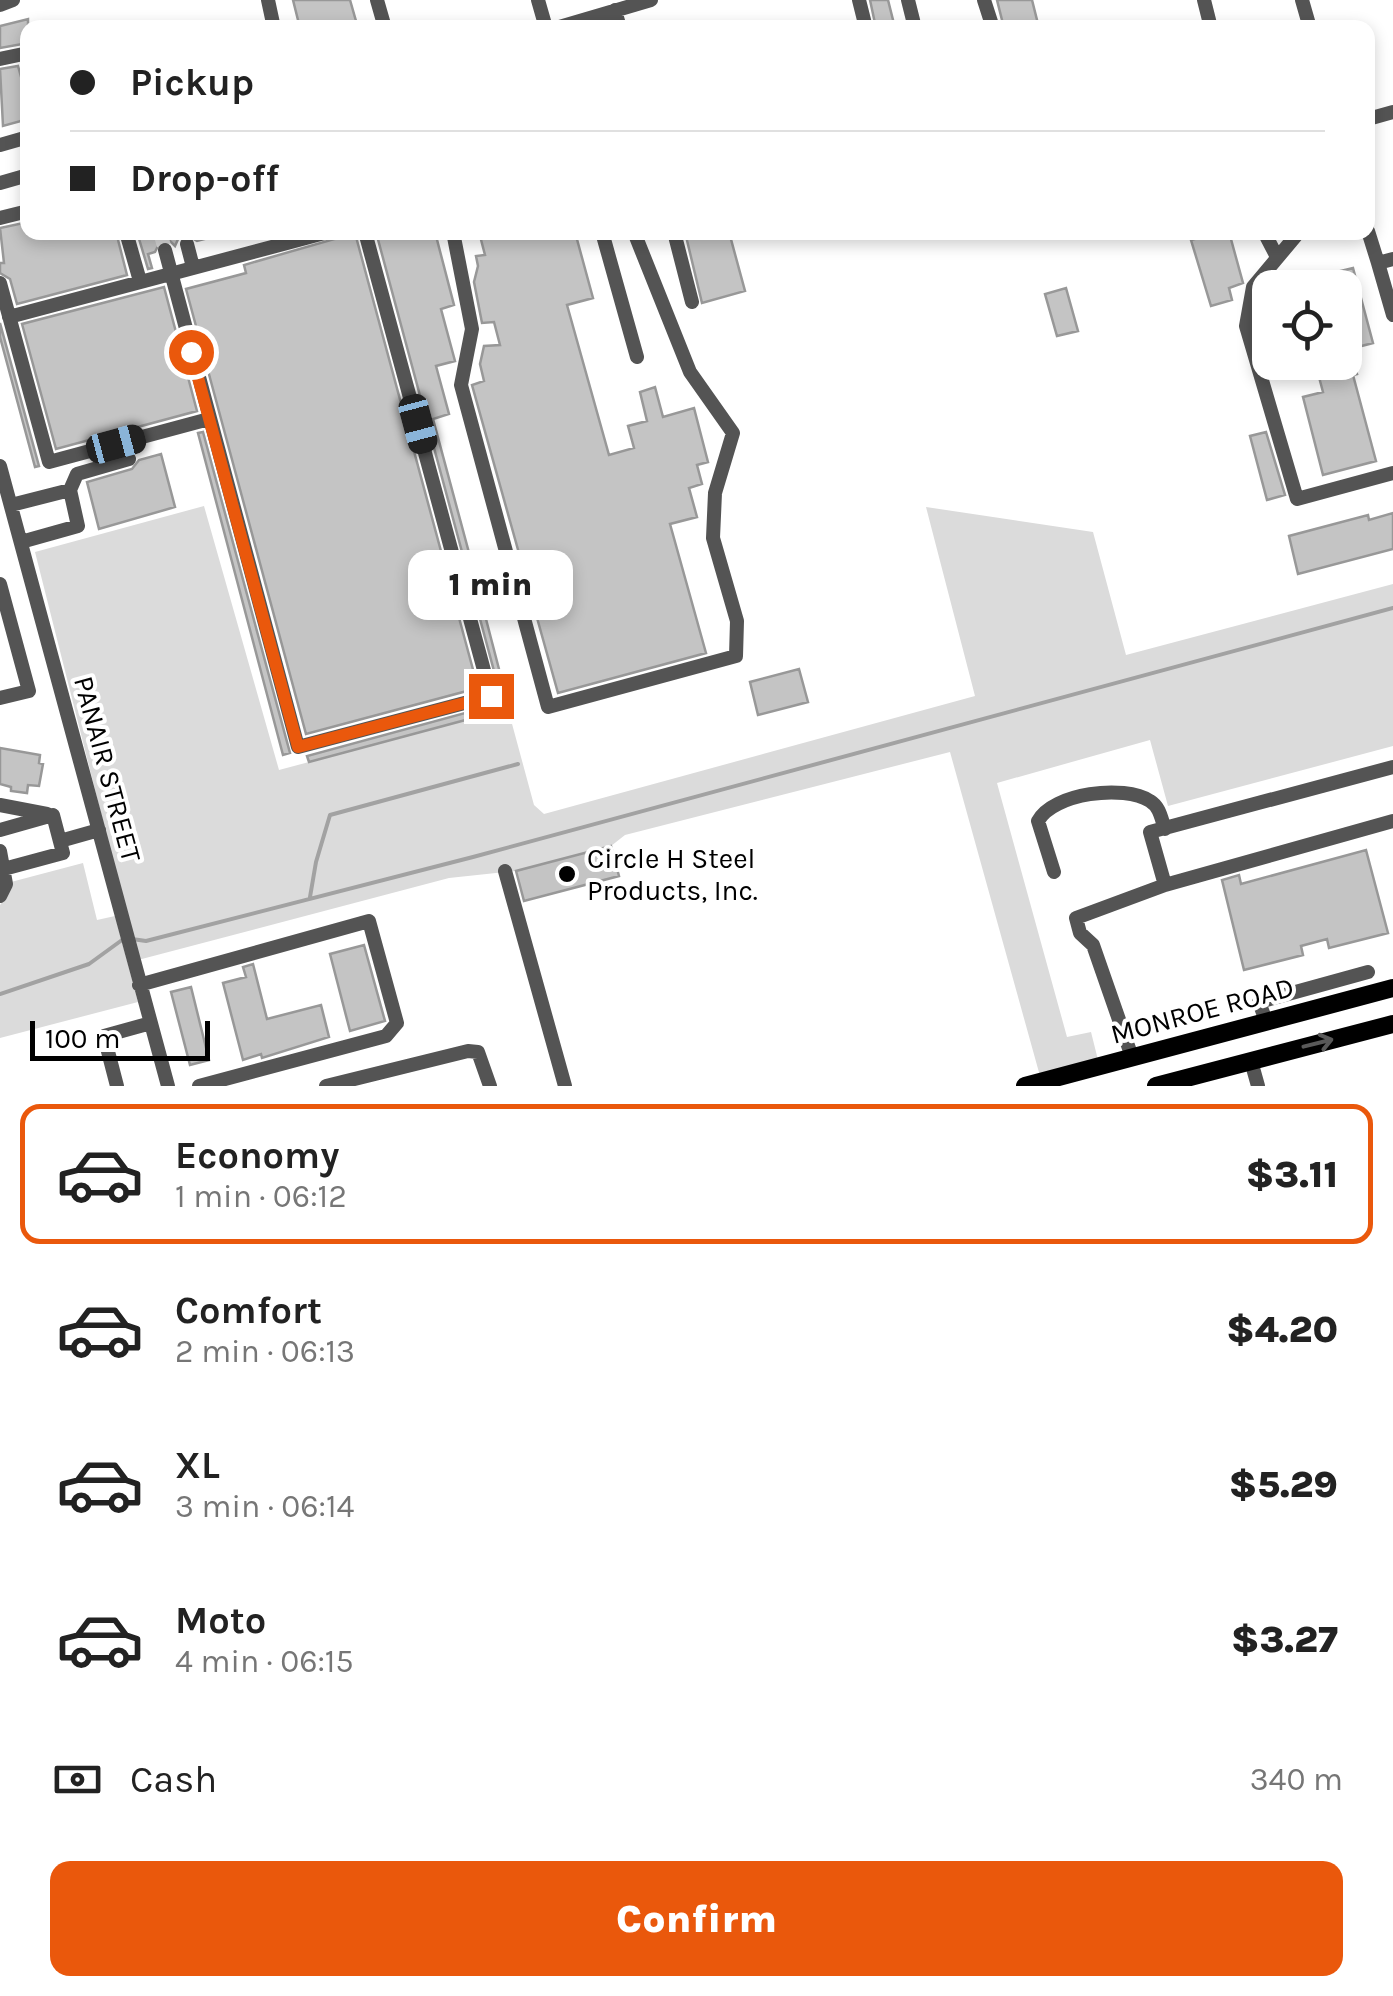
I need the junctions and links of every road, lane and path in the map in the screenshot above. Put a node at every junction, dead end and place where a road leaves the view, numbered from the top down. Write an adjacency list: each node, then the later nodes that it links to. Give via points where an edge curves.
1 (13, 0): 3 (street)
2 (651, 0): 4 (street)
3 (0, 5)
4 (616, 10): 5 (street); 6 (street)
5 (583, 20)
6 (618, 20)
7 (128, 240): 22 (street)
8 (280, 240): 20 (street)
9 (367, 240): 28 (street, via 491,696 298,747)
10 (454, 240): 12 (street, via 472,329 461,385 548,706 736,656 737,621 713,538 715,493 732,433 690,372)
11 (604, 240): 27 (street)
12 (637, 240)
13 (676, 240): 24 (street)
14 (1268, 240): 18 (street)
15 (1292, 240): 18 (street)
16 (187, 244): 20 (street)
17 (165, 250): 21 (street)
18 (1277, 257): 31 (street, via 1252,288 1246,326 1297,499)
19 (1386, 261): 25 (street)
20 (193, 267): 21 (street)
21 (170, 273): 22 (street); 28 (street)
22 (140, 282): 26 (street)
23 (0, 283): 26 (street)
24 (692, 302)
25 (1393, 315)
26 (9, 316): 28 (street, via 49,462)
27 (637, 357)
28 (209, 419)
29 (129, 459): 32 (street, via 76,474)
30 (0, 466): 33 (street, PANAIR STREET)
31 (1393, 473)
32 (70, 490): 33 (street); 34 (street, via 78,526)
33 (11, 505): 34 (street, PANAIR STREET)
34 (21, 542): 44 (street, PANAIR STREET)
35 (0, 584): 36 (street)
36 (5, 621): 37 (street, via 28,691)
37 (0, 698)
38 (1393, 767): 42 (street)
39 (0, 805): 40 (street)
40 (52, 815): 43 (street); 45 (street)
41 (1393, 820): 50 (street)
42 (1165, 828): 49 (street, via 1146,798 1091,793 1064,800 1038,821); 50 (street, via 1150,832)
43 (0, 830)
44 (99, 830): 45 (street); 53 (street, PANAIR STREET)
45 (60, 841): 47 (street, via 63,853)
46 (0, 851): 47 (street)
47 (2, 869): 51 (street, via 6,884)
48 (505, 872): 67 (street)
49 (1054, 872)
50 (1165, 884): 58 (street, via 1076,918 1093,945)
51 (0, 896)
52 (1368, 972): 55 (street, via 1259,1002)
53 (138, 981): 56 (street, PANAIR STREET); 65 (street, via 369,922 397,1024 386,1036)
54 (1392, 993): 55 (main road, MONROE ROAD)
55 (1266, 1021): 58 (main road, MONROE ROAD)
56 (152, 1023): 63 (street, via 104,1036); 64 (street, PANAIR STREET)
57 (1393, 1024): 59 (main road, one-way to 57)
58 (1132, 1057): 61 (main road, MONROE ROAD)
59 (1252, 1061): 69 (main road); 70 (street)
60 (366, 1081): 62 (street, via 468,1051 478,1052); 66 (street)
61 (1061, 1081): 68 (main road, MONROE ROAD)
62 (484, 1085)
63 (117, 1086)
64 (168, 1086)
65 (200, 1086)
66 (326, 1086)
67 (565, 1086)
68 (1024, 1086)
69 (1156, 1086)
70 (1258, 1086)

